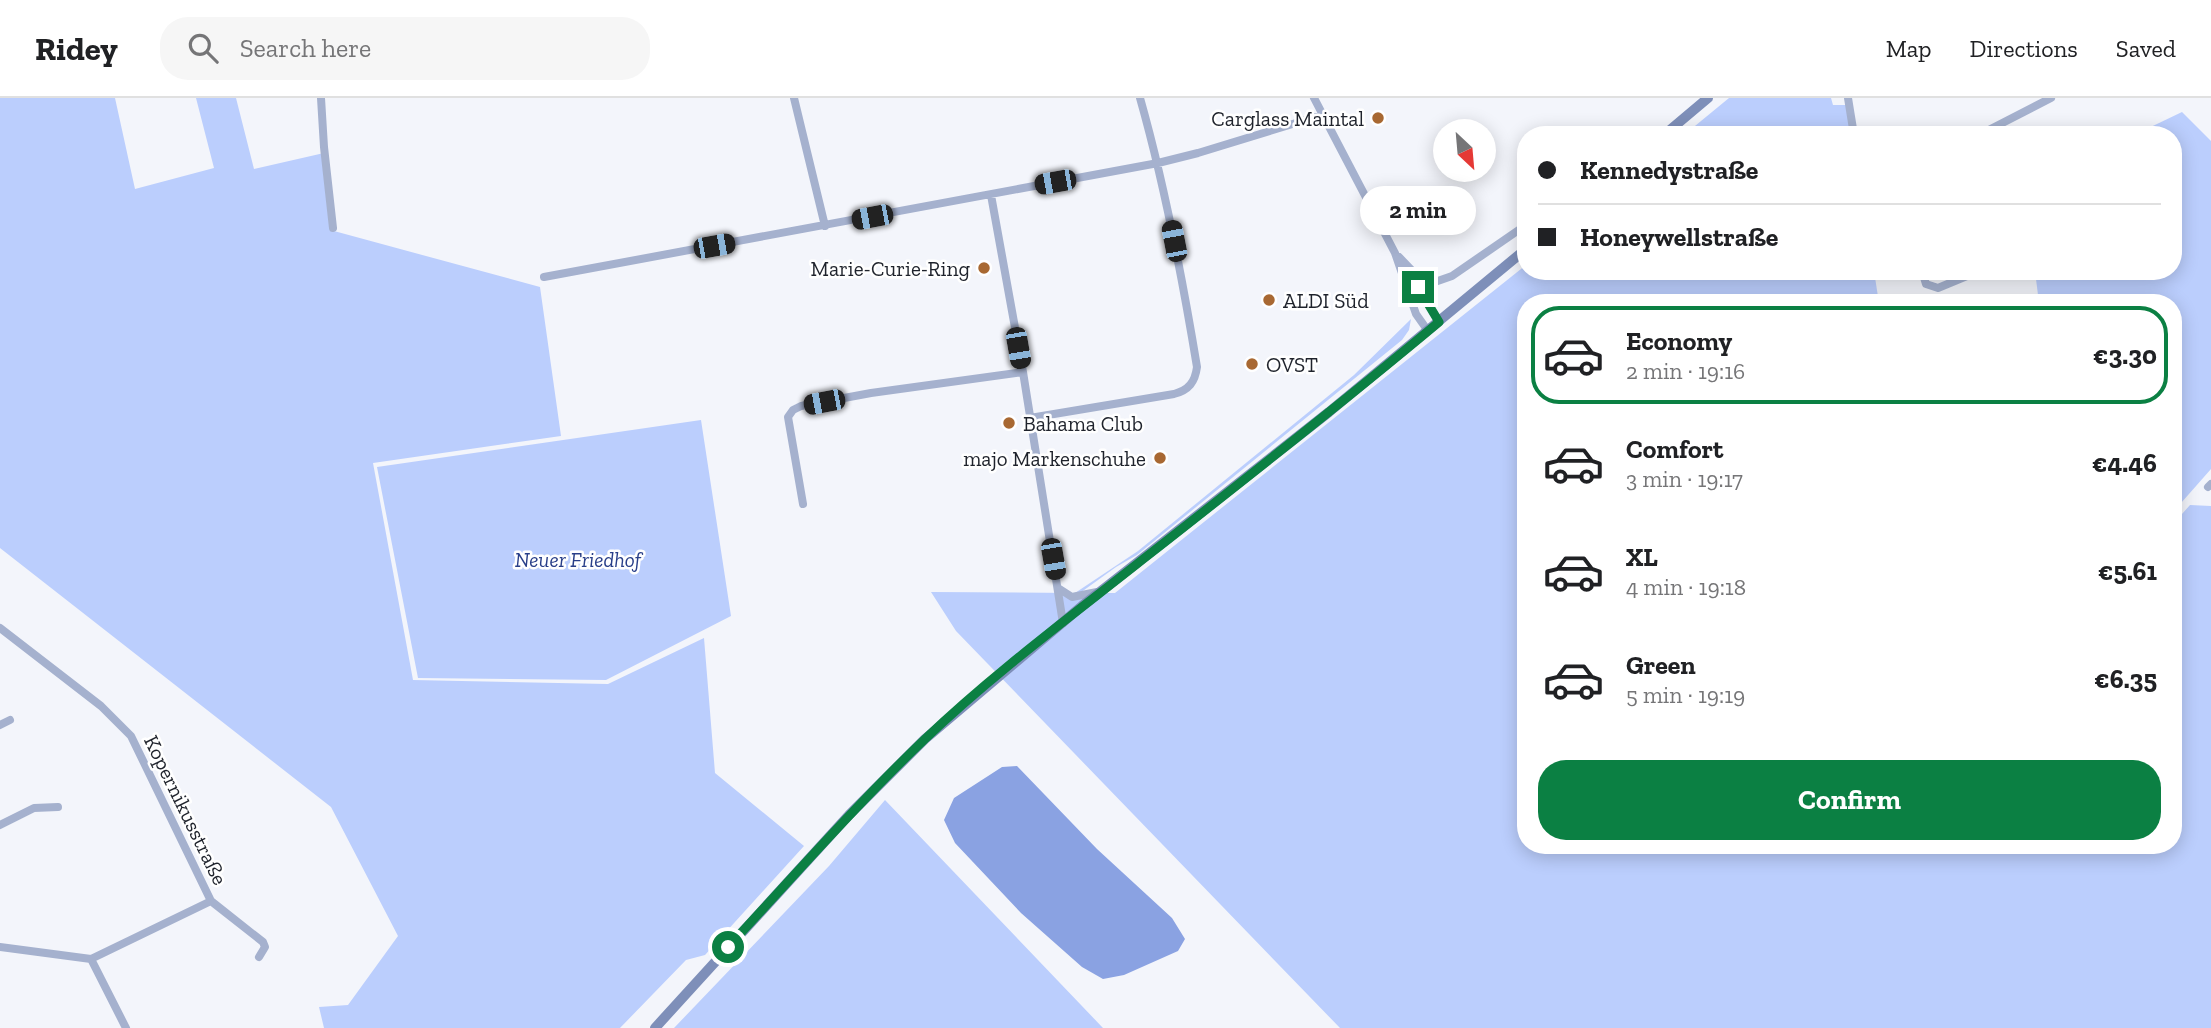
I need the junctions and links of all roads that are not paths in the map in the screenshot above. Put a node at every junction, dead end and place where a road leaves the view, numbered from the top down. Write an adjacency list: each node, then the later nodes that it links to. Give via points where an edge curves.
1 (321, 98): 15 (street)
2 (794, 98): 14 (street)
3 (1140, 98): 12 (street)
4 (1314, 98): 8 (street)
5 (1709, 98): 9 (main road)
6 (1848, 98): 10 (street)
7 (2050, 98): 11 (street)
8 (1322, 115): 12 (street); 17 (street)
9 (1675, 126)
10 (1853, 126)
11 (1996, 126)
12 (1158, 163): 13 (street); 26 (street, via 1193,347 1194,381 1174,394)
13 (991, 195): 14 (street); 25 (street)
14 (825, 226): 20 (street)
15 (333, 228)
16 (1517, 231): 19 (street, via 1443,280 1424,282)
17 (1395, 253): 19 (street); 24 (street, via 1414,310)
18 (1517, 257): 23 (main road)
19 (1408, 269): 23 (street)
20 (544, 276)
21 (1925, 280): 22 (street, via 1938,288)
22 (1957, 280)
23 (1439, 322): 24 (main road)
24 (1428, 331): 29 (main road)
25 (1023, 372): 26 (street); 27 (street, via 871,393 793,410 788,417)
26 (1030, 418): 28 (street)
27 (803, 504)
28 (1058, 589): 29 (street, via 1072,597); 30 (street)
29 (1103, 591): 30 (main road)
30 (1063, 623): 41 (main road, via 954,713 879,785)
31 (0, 628): 36 (street, Kopernikusstraße, via 101,706 131,736)
32 (10, 720): 33 (street)
33 (0, 725)
34 (58, 807): 35 (street, via 34,808)
35 (0, 825)
36 (211, 901): 38 (street, Kopernikusstraße, via 263,942); 39 (street)
37 (0, 947): 39 (street)
38 (259, 957)
39 (91, 959): 40 (street)
40 (126, 1028)
41 (655, 1028)

